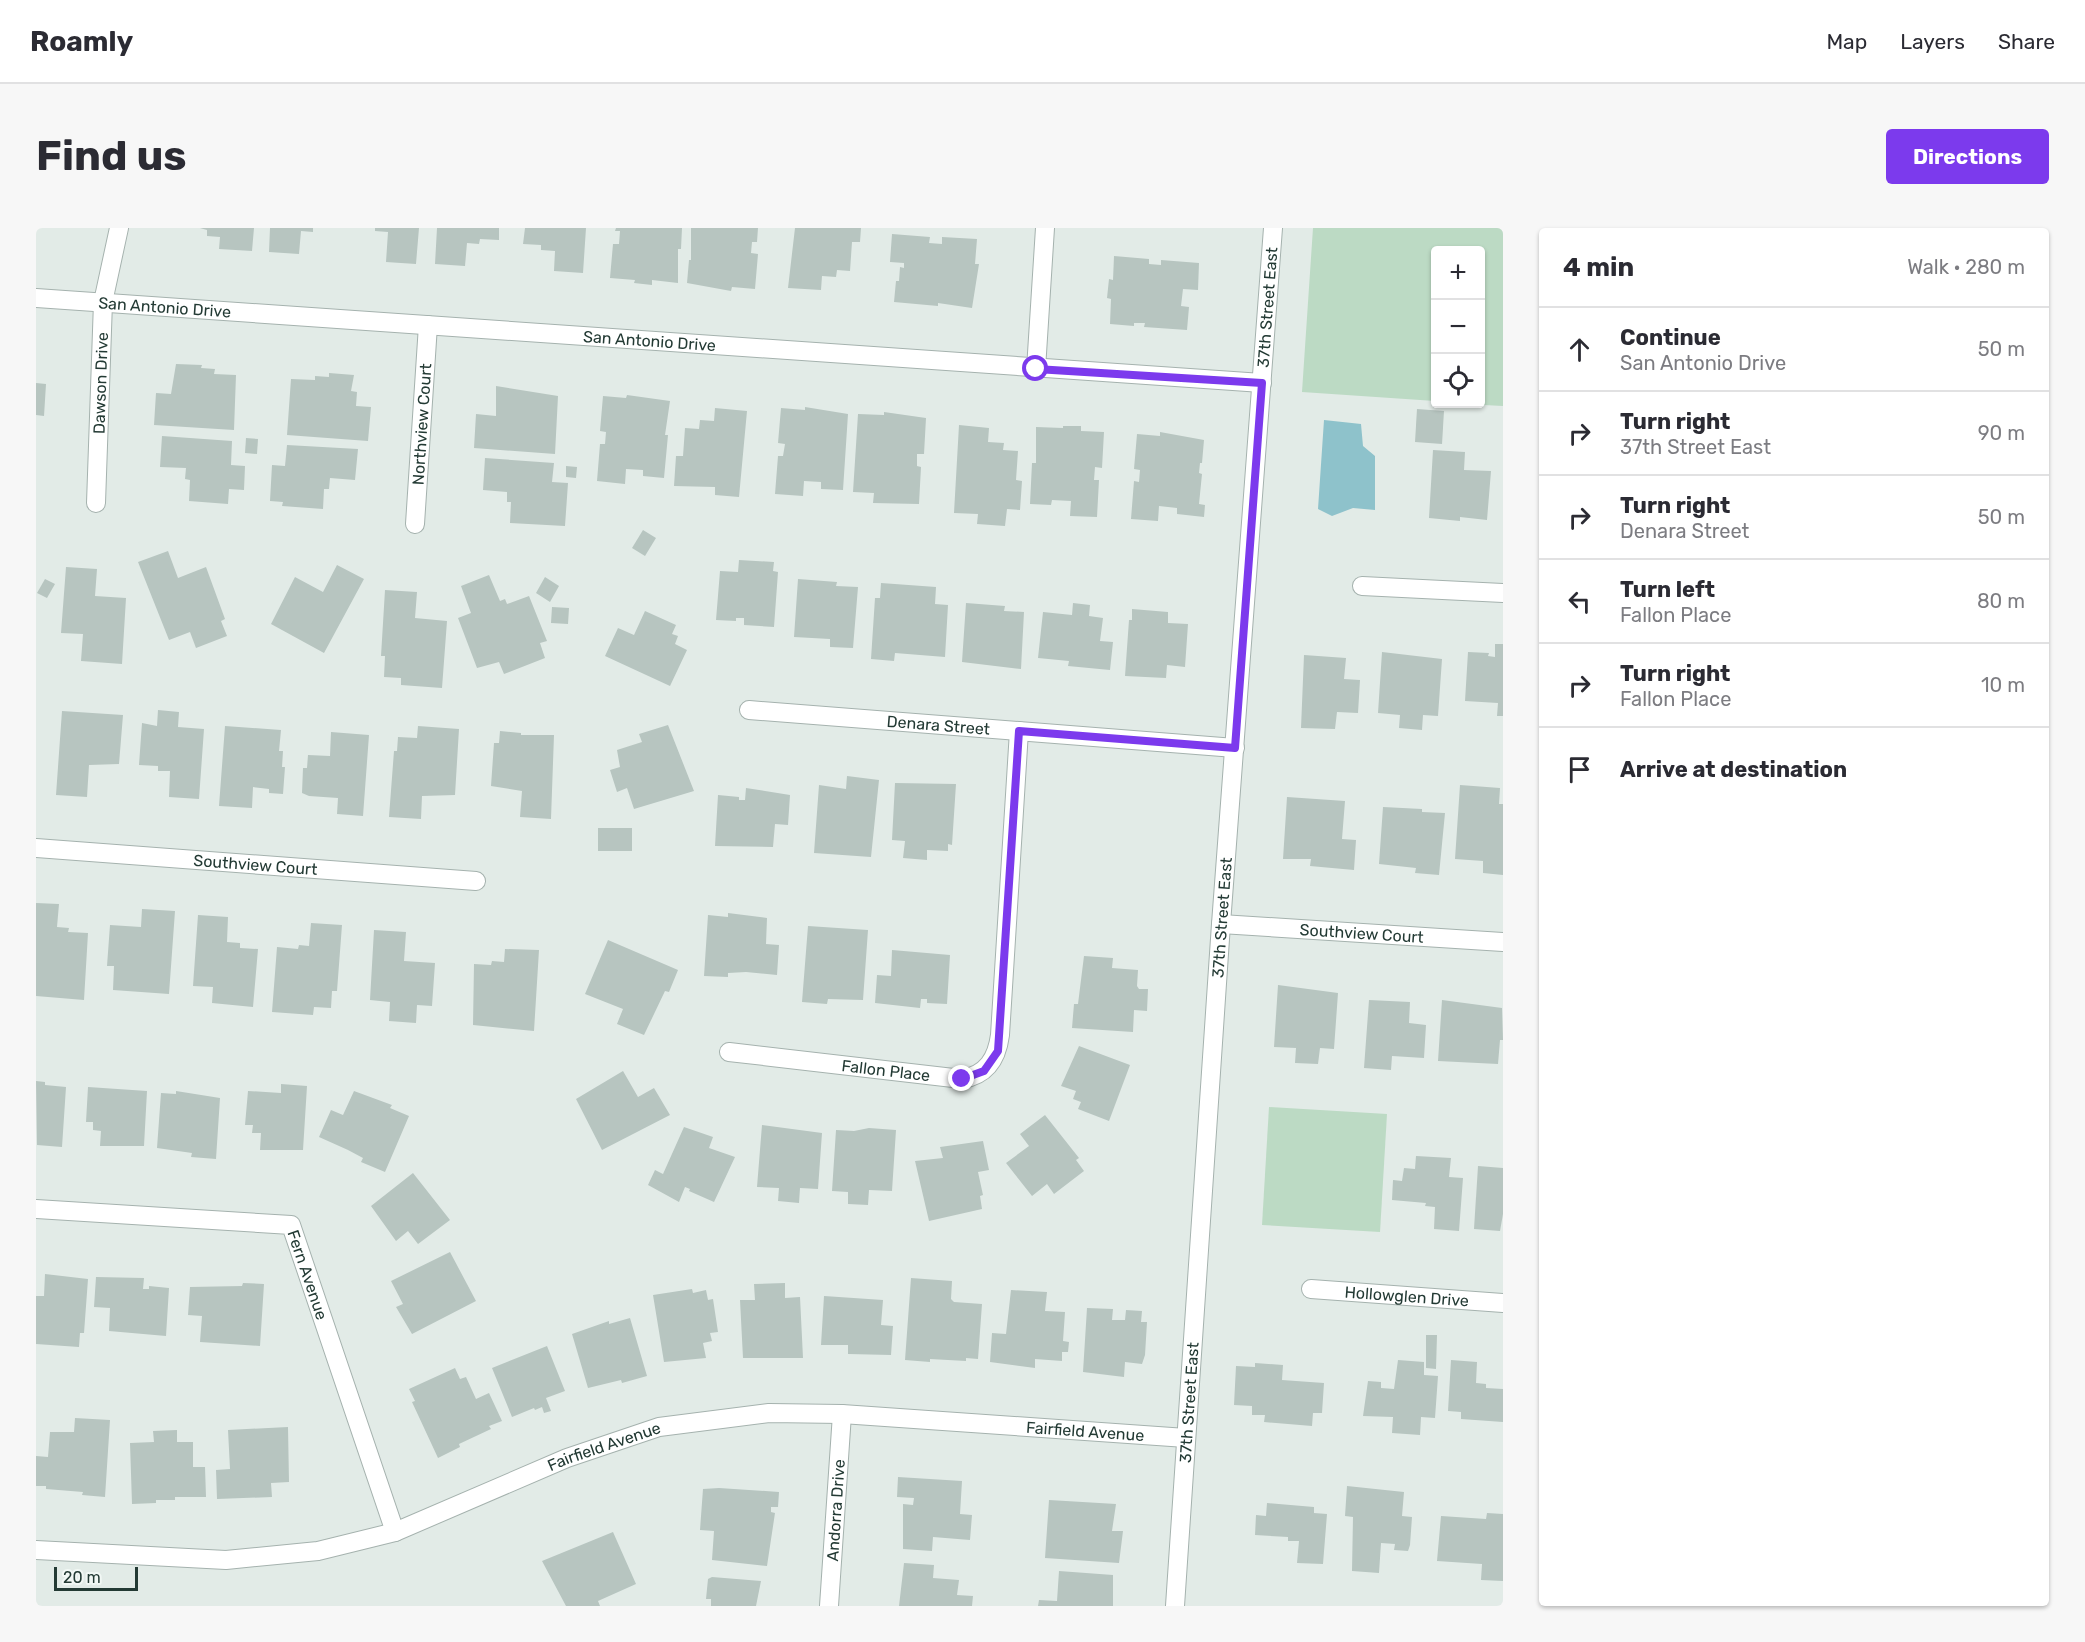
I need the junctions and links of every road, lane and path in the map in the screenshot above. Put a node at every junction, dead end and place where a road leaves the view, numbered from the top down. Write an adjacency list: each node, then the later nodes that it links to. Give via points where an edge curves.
1 (119, 228): 5 (street, Dawson Drive)
2 (1045, 228): 7 (street)
3 (1273, 228): 8 (street, 37th Street East)
4 (36, 298): 5 (street, San Antonio Drive)
5 (103, 302): 6 (street, San Antonio Drive); 9 (street, Dawson Drive)
6 (428, 325): 7 (street, San Antonio Drive); 10 (street, Northview Court)
7 (1036, 369): 8 (street, San Antonio Drive)
8 (1262, 383): 15 (street, 37th Street East)
9 (96, 503)
10 (415, 524)
11 (1362, 586): 12 (street)
12 (1503, 593)
13 (749, 710): 14 (street, Denara Street)
14 (1019, 731): 15 (street, Denara Street); 20 (street, Fallon Place, via 1000,1035 994,1060 984,1071 962,1079)
15 (1235, 748): 18 (street, 37th Street East)
16 (36, 848): 17 (street, Southview Court)
17 (476, 881)
18 (1221, 924): 19 (street, Southview Court); 25 (street, 37th Street East)
19 (1503, 942)
20 (729, 1052)
21 (36, 1209): 26 (street, Fern Avenue, via 291,1225)
22 (1311, 1289): 23 (street, Hollowglen Drive)
23 (1503, 1303)
24 (842, 1414): 25 (street, Fairfield Avenue); 26 (street, Fairfield Avenue, via 769,1413 658,1427 567,1458); 28 (street, Andorra Drive)
25 (1186, 1438): 29 (street, 37th Street East)
26 (395, 1532): 27 (street, Fairfield Avenue, via 318,1551 225,1560)
27 (36, 1551)
28 (829, 1606)
29 (1174, 1606)

